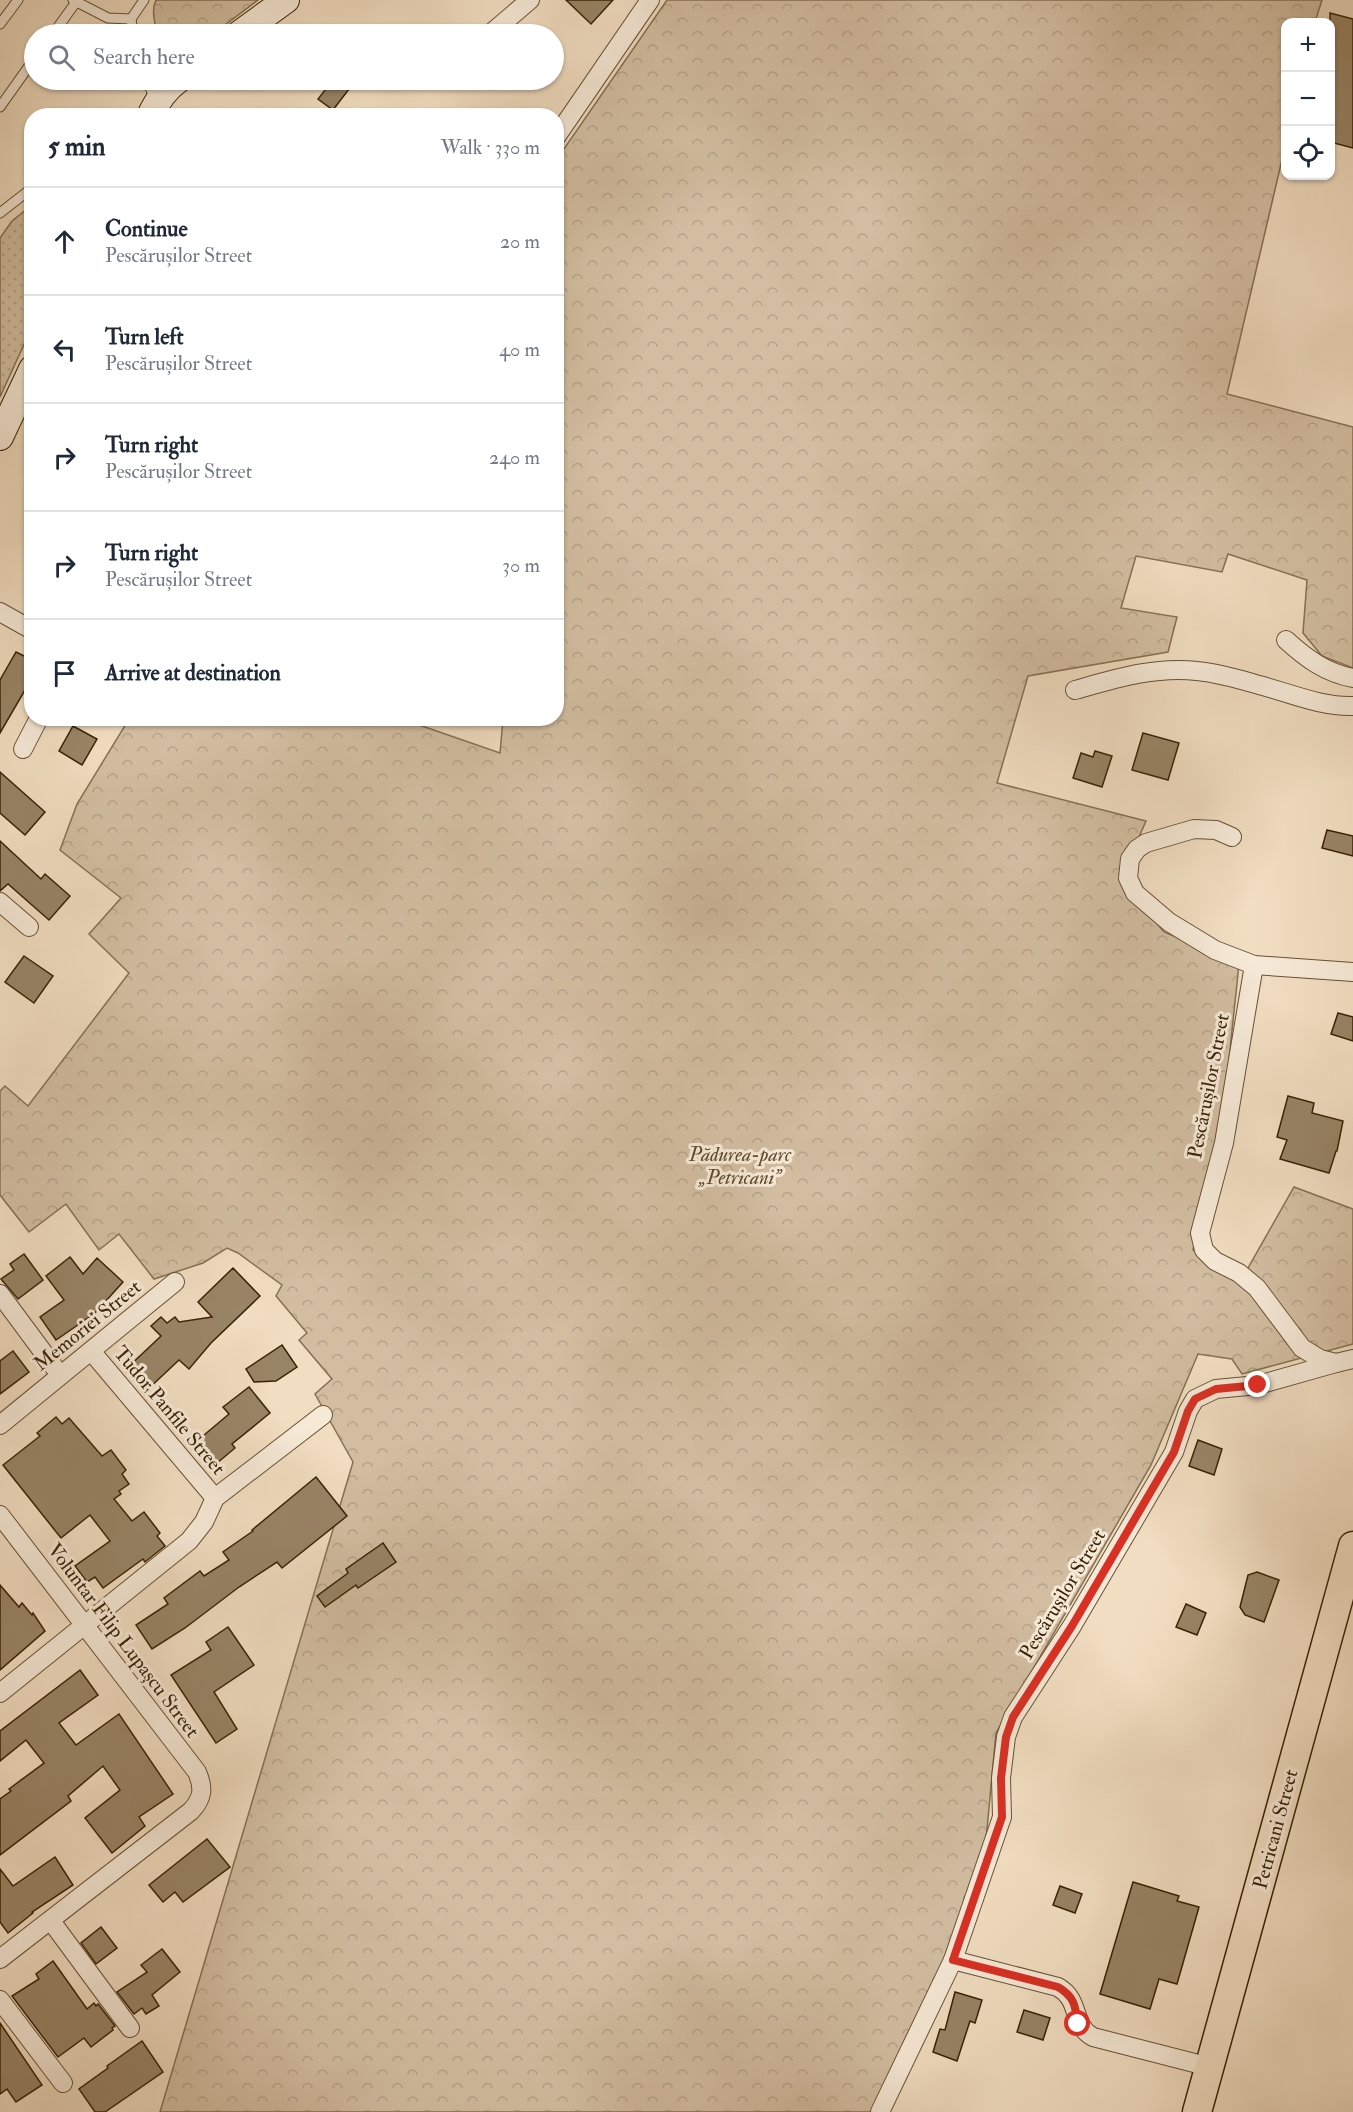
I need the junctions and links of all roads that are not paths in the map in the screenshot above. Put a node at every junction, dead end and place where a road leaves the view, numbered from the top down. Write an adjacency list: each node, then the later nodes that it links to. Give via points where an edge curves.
1 (18, 0): 8 (lane)
2 (144, 0): 7 (lane)
3 (286, 0): 11 (main road)
4 (530, 0): 12 (street)
5 (650, 0): 17 (street)
6 (75, 1): 7 (lane, via 108,18); 9 (lane)
7 (130, 19): 10 (lane)
8 (0, 24)
9 (59, 24)
10 (131, 24)
11 (253, 24)
12 (502, 24)
13 (24, 74): 16 (lane)
14 (164, 90): 15 (main road)
15 (148, 103)
16 (0, 107)
17 (564, 125)
18 (24, 194): 19 (lane)
19 (0, 213)
20 (24, 386): 21 (main road)
21 (0, 437)
22 (0, 612): 23 (street)
23 (24, 626)
24 (1286, 640): 25 (street, via 1309,660)
25 (1353, 678)
26 (1075, 690): 27 (street, via 1133,675 1198,671 1330,705)
27 (1353, 706)
28 (35, 726): 29 (street)
29 (23, 749)
30 (1232, 837): 33 (street, via 1215,830 1194,829 1146,843 1130,859 1128,878 1135,893 1168,922 1215,950)
31 (0, 902): 32 (street)
32 (28, 927)
33 (1254, 965): 34 (street); 38 (street, Pescărușilor Street, via 1224,1143 1200,1233 1204,1250 1257,1288 1302,1348 1320,1359)
34 (1353, 972)
35 (175, 1282): 37 (street, Memoriei Street)
36 (0, 1294): 39 (street)
37 (91, 1352): 39 (street, Memoriei Street); 42 (street, Tudor Panfile Street)
38 (1345, 1361): 49 (street, Pescărușilor Street, via 1258,1385 1216,1389 1195,1399 1174,1452 1072,1626 1013,1717 1006,1737 1001,1778 1002,1817)
39 (60, 1376): 41 (street, Memoriei Street)
40 (323, 1416): 42 (street, Tudor Panfile Street)
41 (0, 1425)
42 (215, 1498): 45 (street, Tudor Panfile Street, via 204,1522 189,1541)
43 (0, 1515): 45 (street, Voluntar Filip Lupașcu Street)
44 (1353, 1546): 52 (main road, Petricani Street)
45 (86, 1625): 46 (street, Tudor Panfile Street); 47 (street, Voluntar Filip Lupașcu Street, via 197,1772 202,1783 201,1797 191,1811)
46 (0, 1693)
47 (51, 1921): 48 (street); 51 (street)
48 (0, 1959)
49 (953, 1960): 52 (street, via 1058,1987 1074,2002 1078,2024 1093,2037); 54 (street, Pescărușilor Street)
50 (0, 2000): 53 (street)
51 (129, 2028)
52 (1210, 2067): 55 (main road, Petricani Street)
53 (63, 2083)
54 (880, 2112)
55 (1197, 2112)

